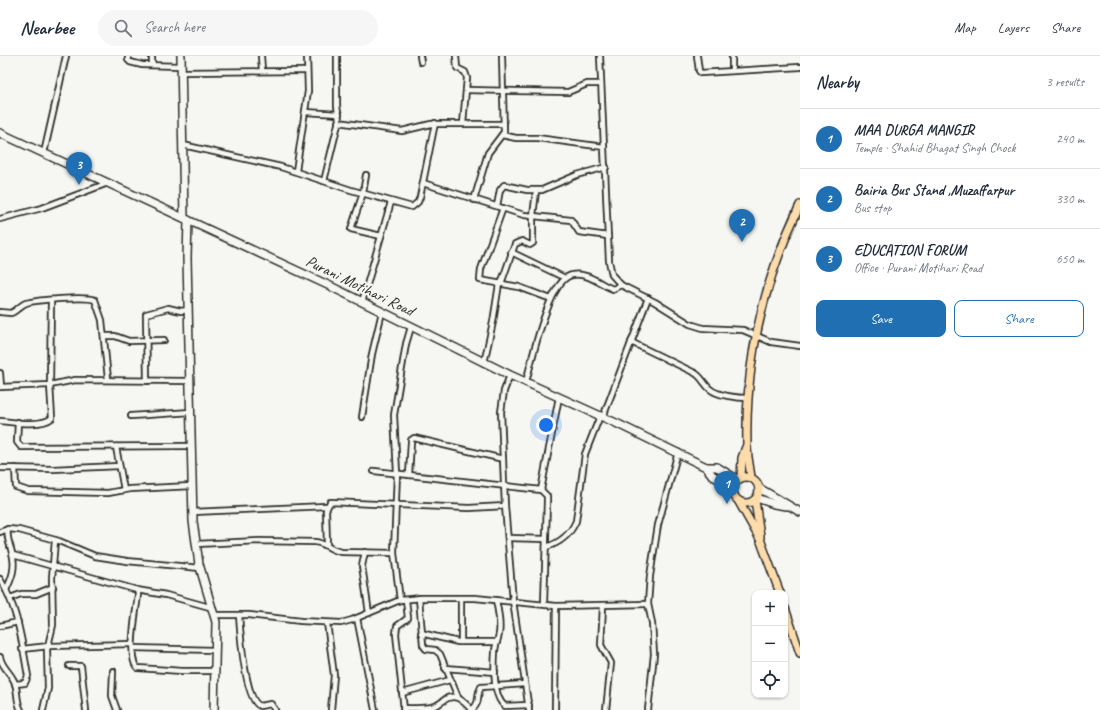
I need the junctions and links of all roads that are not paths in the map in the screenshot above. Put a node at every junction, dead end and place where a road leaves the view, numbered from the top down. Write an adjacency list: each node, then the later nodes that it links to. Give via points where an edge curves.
1 (66, 56): 34 (street)
2 (128, 56): 15 (street, via 130,62)
3 (152, 56): 15 (street)
4 (181, 56): 17 (main road)
5 (261, 56): 18 (street)
6 (307, 56): 19 (street)
7 (337, 56): 25 (street)
8 (420, 56): 14 (street)
9 (456, 56): 22 (street, via 457,68 467,74)
10 (502, 56): 23 (street)
11 (600, 56): 21 (street)
12 (697, 56): 20 (street, via 701,73)
13 (732, 56): 20 (street)
14 (421, 62)
15 (152, 65): 17 (street)
16 (800, 66): 20 (street)
17 (181, 69): 18 (street); 32 (main road)
18 (262, 70): 19 (street)
19 (307, 71): 24 (street)
20 (732, 71)
21 (600, 84): 23 (street, via 587,84 568,92); 33 (street)
22 (466, 90): 23 (street); 28 (street)
23 (503, 90): 29 (street)
24 (304, 112): 25 (street); 36 (street)
25 (339, 114): 26 (street)
26 (338, 122): 27 (street, via 402,131); 38 (street)
27 (435, 123): 28 (street); 40 (street)
28 (463, 124): 29 (street)
29 (504, 124): 31 (street)
30 (0, 133): 34 (main road, Purani Motihari Road)
31 (502, 135): 33 (street); 43 (street, via 488,153)
32 (183, 145): 36 (street); 50 (main road)
33 (604, 147): 35 (street)
34 (44, 153): 39 (main road, Purani Motihari Road)
35 (606, 167): 41 (street); 52 (street)
36 (296, 171): 38 (street)
37 (366, 175): 42 (street)
38 (324, 180): 42 (street)
39 (108, 183): 49 (street, via 42,208); 50 (main road, Purani Motihari Road)
40 (423, 183): 43 (street); 44 (street, via 415,206)
41 (536, 191): 46 (street, via 504,185 500,190); 48 (street)
42 (363, 193): 44 (street); 51 (street, via 351,229)
43 (474, 200): 46 (street)
44 (391, 202): 51 (street)
45 (800, 205): 66 (main road, via 773,272)
46 (497, 206): 47 (street)
47 (503, 208): 48 (street); 55 (street, via 480,274 480,280 483,282)
48 (533, 216): 52 (street, via 571,220 579,232); 53 (street, via 532,243 518,242)
49 (0, 219)
50 (186, 219): 60 (main road, Purani Motihari Road); 61 (main road)
51 (381, 236): 60 (street)
52 (608, 236): 56 (street, via 610,269)
53 (511, 252): 54 (street); 55 (street)
54 (565, 278): 56 (street, via 577,274 613,289); 58 (street)
55 (500, 284): 58 (street, via 519,287); 71 (street)
56 (621, 285): 57 (street)
57 (648, 298): 66 (street, via 697,326 744,330); 69 (street)
58 (551, 299): 77 (street)
59 (51, 301): 62 (street, via 29,302 11,313); 65 (street, via 84,298 95,300 101,312); 78 (street)
60 (362, 302): 63 (main road, Purani Motihari Road)
61 (188, 310): 67 (street, via 168,308 146,314); 76 (main road)
62 (0, 312)
63 (382, 312): 64 (main road, Purani Motihari Road); 85 (street)
64 (411, 327): 71 (main road, Purani Motihari Road); 98 (street, via 395,406)
65 (104, 336): 67 (street, via 115,336 129,341); 74 (street)
66 (756, 336): 70 (street, via 771,342); 81 (main road)
67 (146, 340): 68 (street); 75 (street)
68 (164, 340)
69 (631, 342): 81 (street, via 695,373 716,392); 84 (street)
70 (800, 346)
71 (484, 363): 73 (main road, Purani Motihari Road)
72 (0, 373): 79 (street)
73 (510, 375): 77 (main road, Purani Motihari Road); 92 (street, via 504,391 501,412)
74 (108, 380): 75 (street); 78 (street, via 69,381)
75 (147, 381): 76 (street)
76 (190, 381): 82 (main road)
77 (526, 382): 80 (main road, Purani Motihari Road)
78 (50, 385): 79 (street); 87 (street, via 52,418 42,422)
79 (1, 387)
80 (559, 397): 84 (main road, Purani Motihari Road); 107 (street)
81 (749, 398): 90 (main road)
82 (191, 412): 83 (street); 88 (main road)
83 (131, 416)
84 (601, 416): 91 (main road, Purani Motihari Road); 124 (street, via 585,454 573,529 558,543)
85 (362, 417)
86 (0, 421): 87 (street)
87 (18, 422): 89 (street, via 17,442 21,446)
88 (191, 446): 89 (street); 103 (main road)
89 (116, 447): 93 (street)
90 (746, 447): 100 (main road); 101 (main road)
91 (678, 452): 94 (main road, Purani Motihari Road); 142 (street, via 656,532)
92 (503, 459): 99 (street, via 414,438 411,440); 102 (street)
93 (119, 466): 96 (street); 106 (street)
94 (706, 467): 101 (main road, Purani Motihari Road, via 717,468); 104 (main road, Purani Motihari Road, via 712,475)
95 (0, 468): 96 (street)
96 (14, 468): 106 (street, via 14,484 18,490 91,494)
97 (374, 471): 98 (street)
98 (397, 473): 99 (street); 111 (street)
99 (409, 475): 102 (street)
100 (751, 478): 101 (main road); 105 (main road)
101 (739, 479): 104 (main road)
102 (504, 485): 107 (street); 112 (street)
103 (192, 486): 106 (street); 114 (main road)
104 (732, 488): 109 (main road, via 734,497)
105 (759, 488): 108 (main road); 113 (main road, via 777,497)
106 (124, 490)
107 (541, 490): 119 (street, via 547,496)
108 (756, 499): 109 (main road, via 749,504); 113 (main road); 120 (main road)
109 (739, 502): 120 (main road)
110 (326, 506): 111 (street, via 330,502 337,502); 114 (street); 123 (street)
111 (396, 506): 112 (street); 126 (street)
112 (505, 506): 118 (street)
113 (786, 506): 115 (main road)
114 (193, 512): 122 (main road)
115 (800, 512)
116 (8, 529): 117 (street); 121 (street); 127 (street, via 7,538)
117 (0, 532)
118 (508, 538): 119 (street); 140 (street)
119 (546, 539): 124 (street)
120 (760, 539): 134 (main road)
121 (55, 540): 128 (street); 129 (street, via 95,556)
122 (196, 544): 123 (street, via 259,540 315,542); 129 (main road)
123 (327, 545): 125 (street, via 334,551)
124 (546, 547): 141 (street)
125 (365, 552): 126 (street); 146 (street, via 362,572)
126 (394, 553): 138 (street)
127 (13, 555): 128 (street); 132 (street, via 14,569)
128 (53, 565): 131 (street); 133 (street)
129 (200, 568): 145 (main road)
130 (0, 579): 132 (street)
131 (53, 587): 135 (street, via 36,594 21,594); 156 (street)
132 (6, 590): 135 (street)
133 (137, 590): 145 (street, via 166,595); 157 (street)
134 (779, 590)
135 (10, 598): 150 (street)
136 (419, 598): 137 (street); 138 (street); 153 (street)
137 (461, 598): 139 (street); 154 (street)
138 (403, 600): 146 (street); 171 (street, via 408,618 397,626 396,634)
139 (496, 600): 140 (street); 155 (street, via 499,627)
140 (513, 601): 141 (street); 169 (street)
141 (544, 604): 143 (street)
142 (648, 604): 144 (street); 186 (street, via 654,647)
143 (556, 606): 144 (street); 184 (street)
144 (603, 606): 185 (street, via 601,645 611,663)
145 (214, 612): 147 (street); 159 (main road)
146 (369, 614): 149 (street)
147 (238, 615): 151 (street); 180 (street, via 243,662 254,701 260,706 271,704)
148 (788, 617): 160 (main road)
149 (357, 618): 151 (street, via 341,623); 182 (street)
150 (18, 622): 152 (street); 158 (street)
151 (327, 623): 181 (street, via 334,675)
152 (0, 626)
153 (421, 633): 154 (street); 163 (street, via 424,648 438,652)
154 (461, 642): 155 (street)
155 (497, 642): 166 (street)
156 (50, 646): 157 (street); 158 (street); 176 (street, via 46,661 48,693)
157 (132, 646): 159 (street); 165 (street, via 134,662 138,668 182,672)
158 (22, 649): 168 (street, via 28,680 22,684)
159 (215, 650): 165 (main road)
160 (800, 653)
161 (0, 659): 168 (street)
162 (69, 666): 177 (street, via 81,666)
163 (445, 668): 166 (street); 167 (street)
164 (113, 671): 178 (street, via 112,696)
165 (214, 671): 179 (main road)
166 (495, 672): 170 (street)
167 (450, 680): 171 (street); 172 (street)
168 (15, 684): 175 (street, via 16,699)
169 (525, 684): 170 (street); 173 (street)
170 (496, 685): 173 (street, via 500,700 505,706); 183 (street, via 481,687 478,704)
171 (402, 693): 174 (street)
172 (458, 697): 174 (street, via 449,698 432,708); 183 (street)
173 (529, 707)
174 (404, 709)
175 (21, 710)
176 (43, 710)
177 (86, 710)
178 (117, 710)
179 (214, 710)
180 (275, 710)
181 (331, 710)
182 (375, 710)
183 (472, 710)
184 (555, 710)
185 (606, 710)
186 (648, 710)

